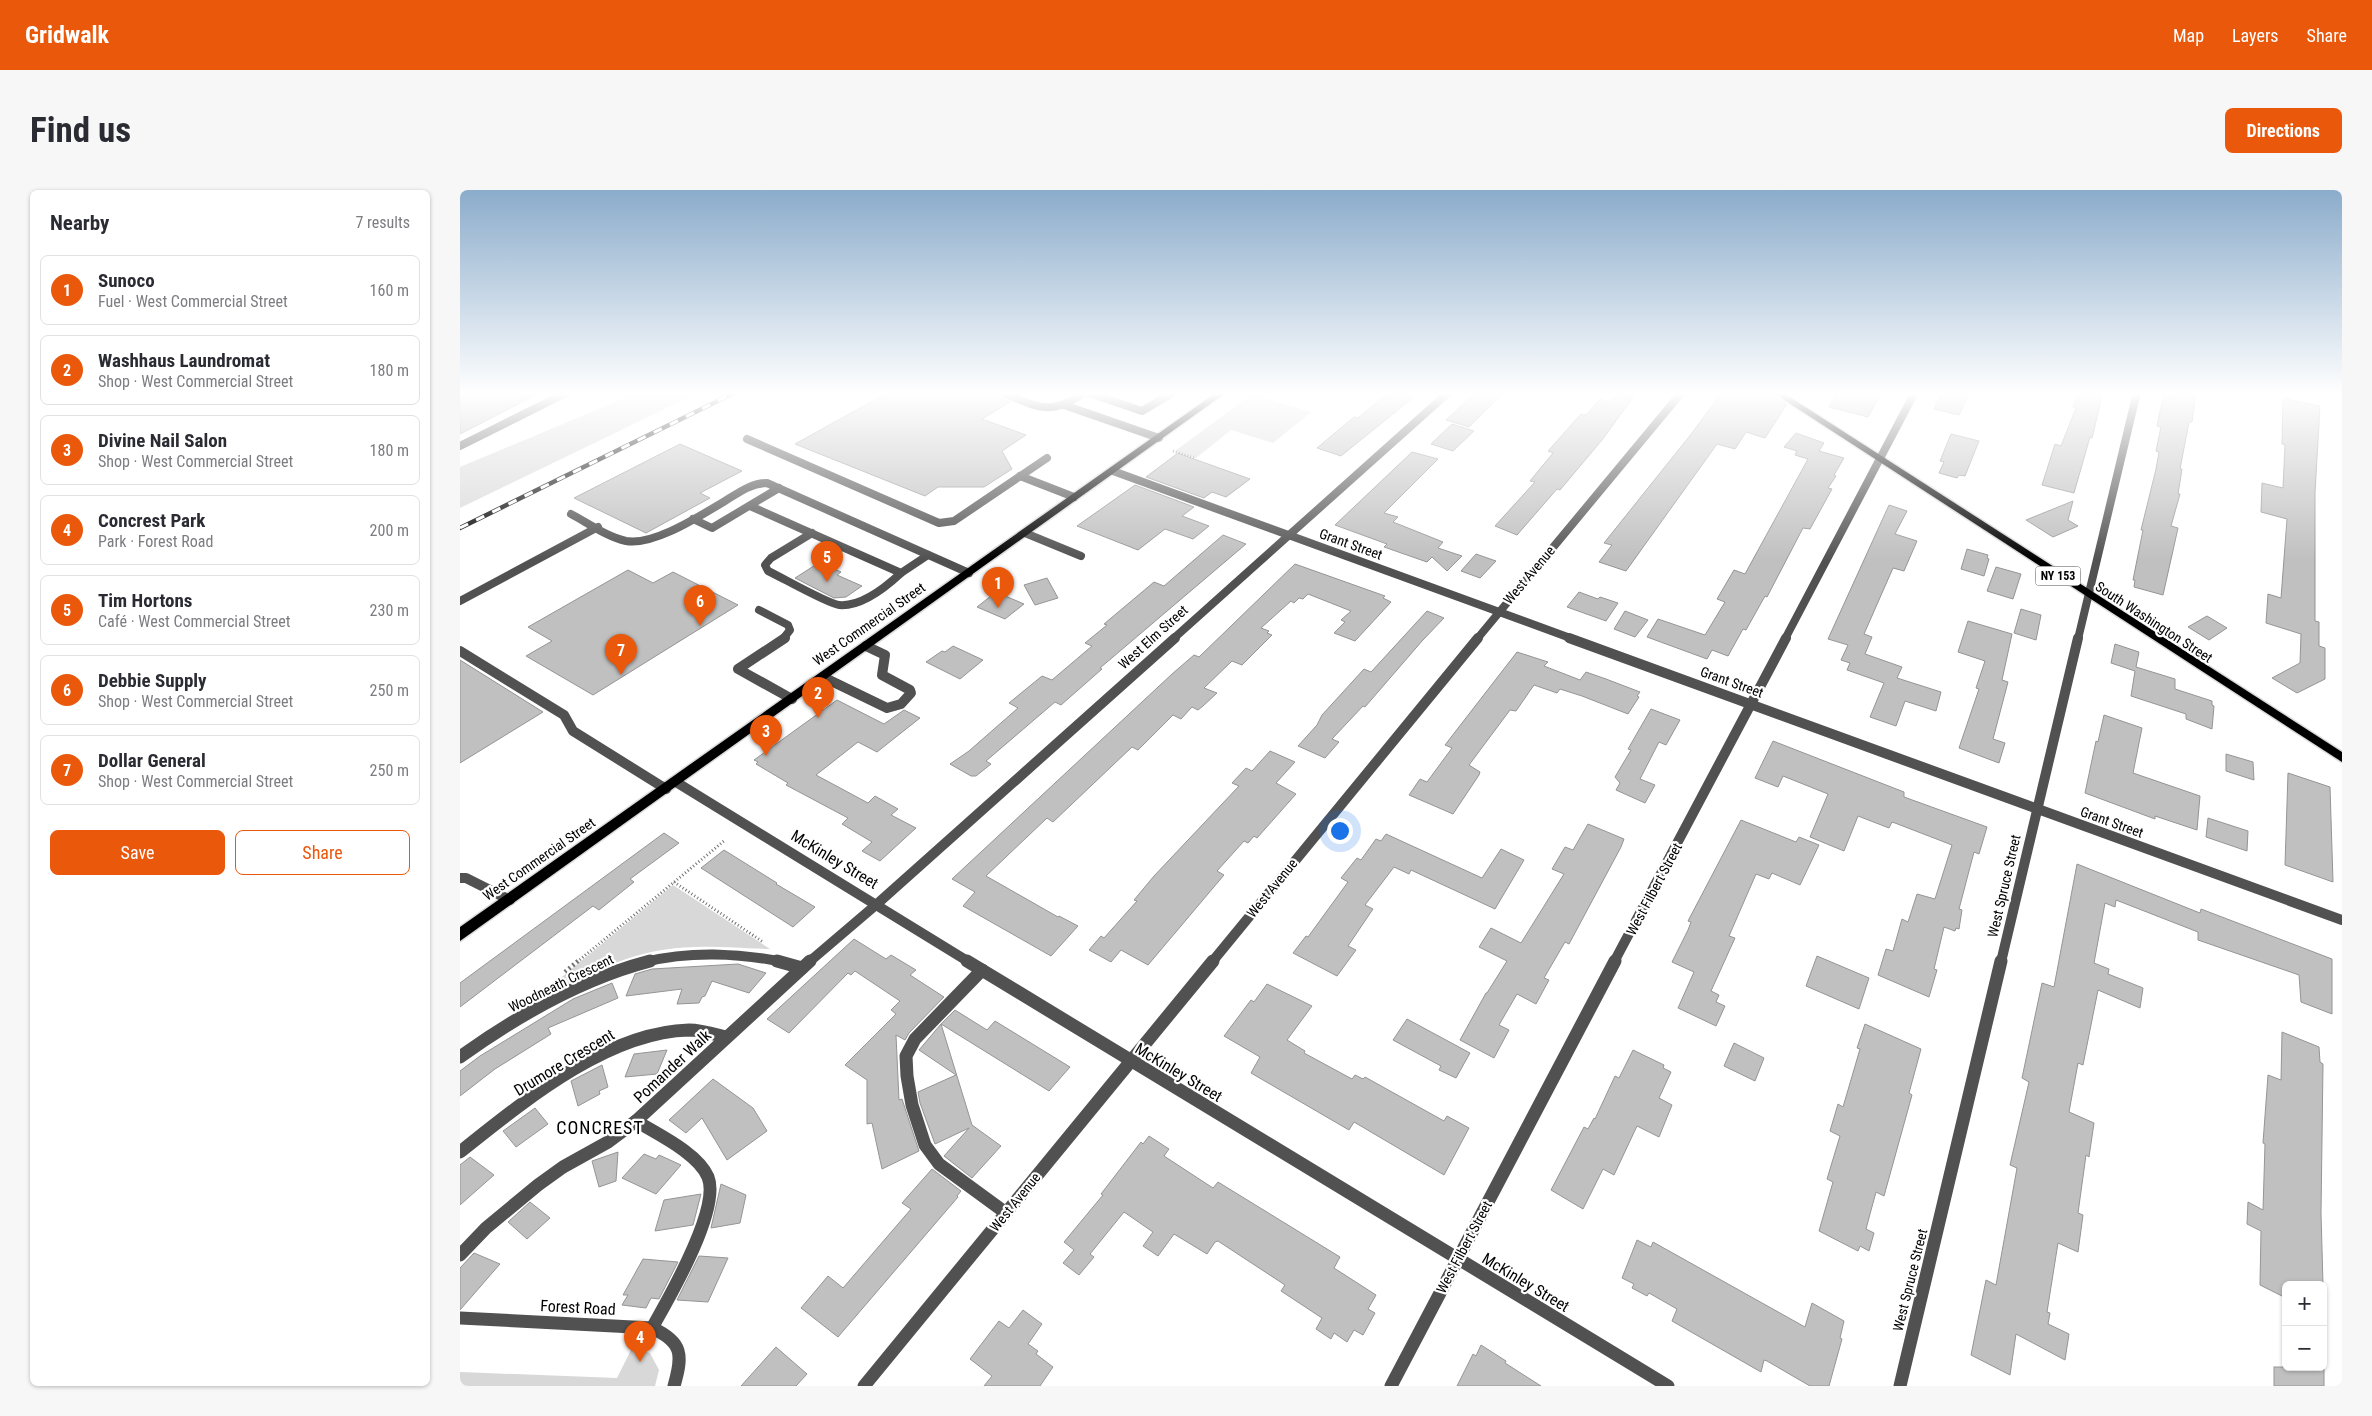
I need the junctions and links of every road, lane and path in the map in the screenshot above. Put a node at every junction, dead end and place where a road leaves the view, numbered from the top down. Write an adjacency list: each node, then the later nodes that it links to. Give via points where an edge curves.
1 (765, 448): 13 (street, via 940,523 954,521)
2 (1145, 448): 12 (main road, West Commercial Street)
3 (1386, 448): 22 (street, West Elm Street)
4 (1635, 448): 30 (street, West Avenue)
5 (1861, 448): 11 (main road, South Washington Street / NY 153)
6 (1886, 448): 11 (street, West Filbert Street)
7 (2123, 448): 27 (street, West Spruce Street)
8 (1173, 451): 10 (path)
9 (1047, 458): 13 (street)
10 (1195, 458)
11 (1880, 460): 27 (main road, South Washington Street / NY 153); 35 (street, West Filbert Street)
12 (1113, 471): 15 (main road, West Commercial Street); 22 (street, Grant Street)
13 (1020, 476): 15 (street)
14 (779, 488): 16 (street); 18 (street, via 767,483 752,486); 23 (street)
15 (1074, 497): 21 (main road, West Commercial Street)
16 (750, 506): 18 (street, via 712,528); 20 (street)
17 (571, 514): 19 (street)
18 (693, 519): 19 (street, via 637,543)
19 (598, 527): 28 (street)
20 (812, 533): 25 (street); 25 (street, via 771,558 765,565 768,572 838,605 851,605 865,599)
21 (1025, 533): 24 (street); 26 (main road, West Commercial Street)
22 (1287, 535): 30 (street, Grant Street); 43 (street, West Elm Street)
23 (928, 555): 25 (street); 26 (street)
24 (1081, 556)
25 (901, 573)
26 (969, 573): 31 (main road, West Commercial Street)
27 (2087, 596): 36 (main road, South Washington Street / NY 153); 38 (street, West Spruce Street)
28 (460, 601)
29 (759, 610): 34 (street, via 788,625 790,630 786,637 738,669)
30 (1498, 612): 35 (street, Grant Street); 52 (street, West Avenue)
31 (866, 646): 33 (main road, West Commercial Street); 33 (street, via 885,656 882,675 910,690 908,698 898,706 887,708)
32 (460, 651): 37 (street, McKinley Street, via 564,715 573,730)
33 (823, 677): 34 (main road, West Commercial Street)
34 (792, 699): 37 (main road, West Commercial Street)
35 (1752, 704): 38 (street, Grant Street); 57 (street, West Filbert Street)
36 (2342, 758)
37 (671, 785): 42 (main road, West Commercial Street); 43 (street, McKinley Street)
38 (2038, 809): 44 (street, Grant Street); 64 (street, West Spruce Street)
39 (724, 841): 41 (path)
40 (460, 878): 42 (street)
41 (674, 882): 46 (path, via 775,950); 49 (path)
42 (510, 900): 45 (main road, West Commercial Street)
43 (877, 904): 47 (street, Pomander Walk); 48 (street, McKinley Street)
44 (2342, 920)
45 (460, 935)
46 (769, 959): 47 (street, Woodneath Crescent); 51 (street, Woodneath Crescent, via 720,955 635,964 552,1001)
47 (802, 968): 50 (street, Pomander Walk)
48 (982, 970): 52 (street, McKinley Street); 55 (street, via 914,1039 906,1056 907,1076 925,1146 939,1164)
49 (559, 977)
50 (726, 1037): 53 (street, Pomander Walk); 54 (street, Drumore Crescent, via 689,1030 653,1034 635,1040 597,1058 542,1092)
51 (460, 1057)
52 (1130, 1061): 55 (street, West Avenue); 57 (street, McKinley Street)
53 (636, 1121): 56 (street, via 538,1185 486,1228); 59 (street, Pomander Walk, via 698,1164 708,1178 710,1193 693,1248)
54 (460, 1152)
55 (1006, 1213): 61 (street, West Avenue)
56 (460, 1255)
57 (1458, 1260): 62 (street, West Filbert Street); 63 (street, McKinley Street)
58 (460, 1318): 59 (street, Forest Road)
59 (652, 1328): 60 (street, Forest Road, via 668,1334 678,1347 681,1362)
60 (674, 1386)
61 (864, 1386)
62 (1391, 1386)
63 (1668, 1386)
64 (1900, 1386)

